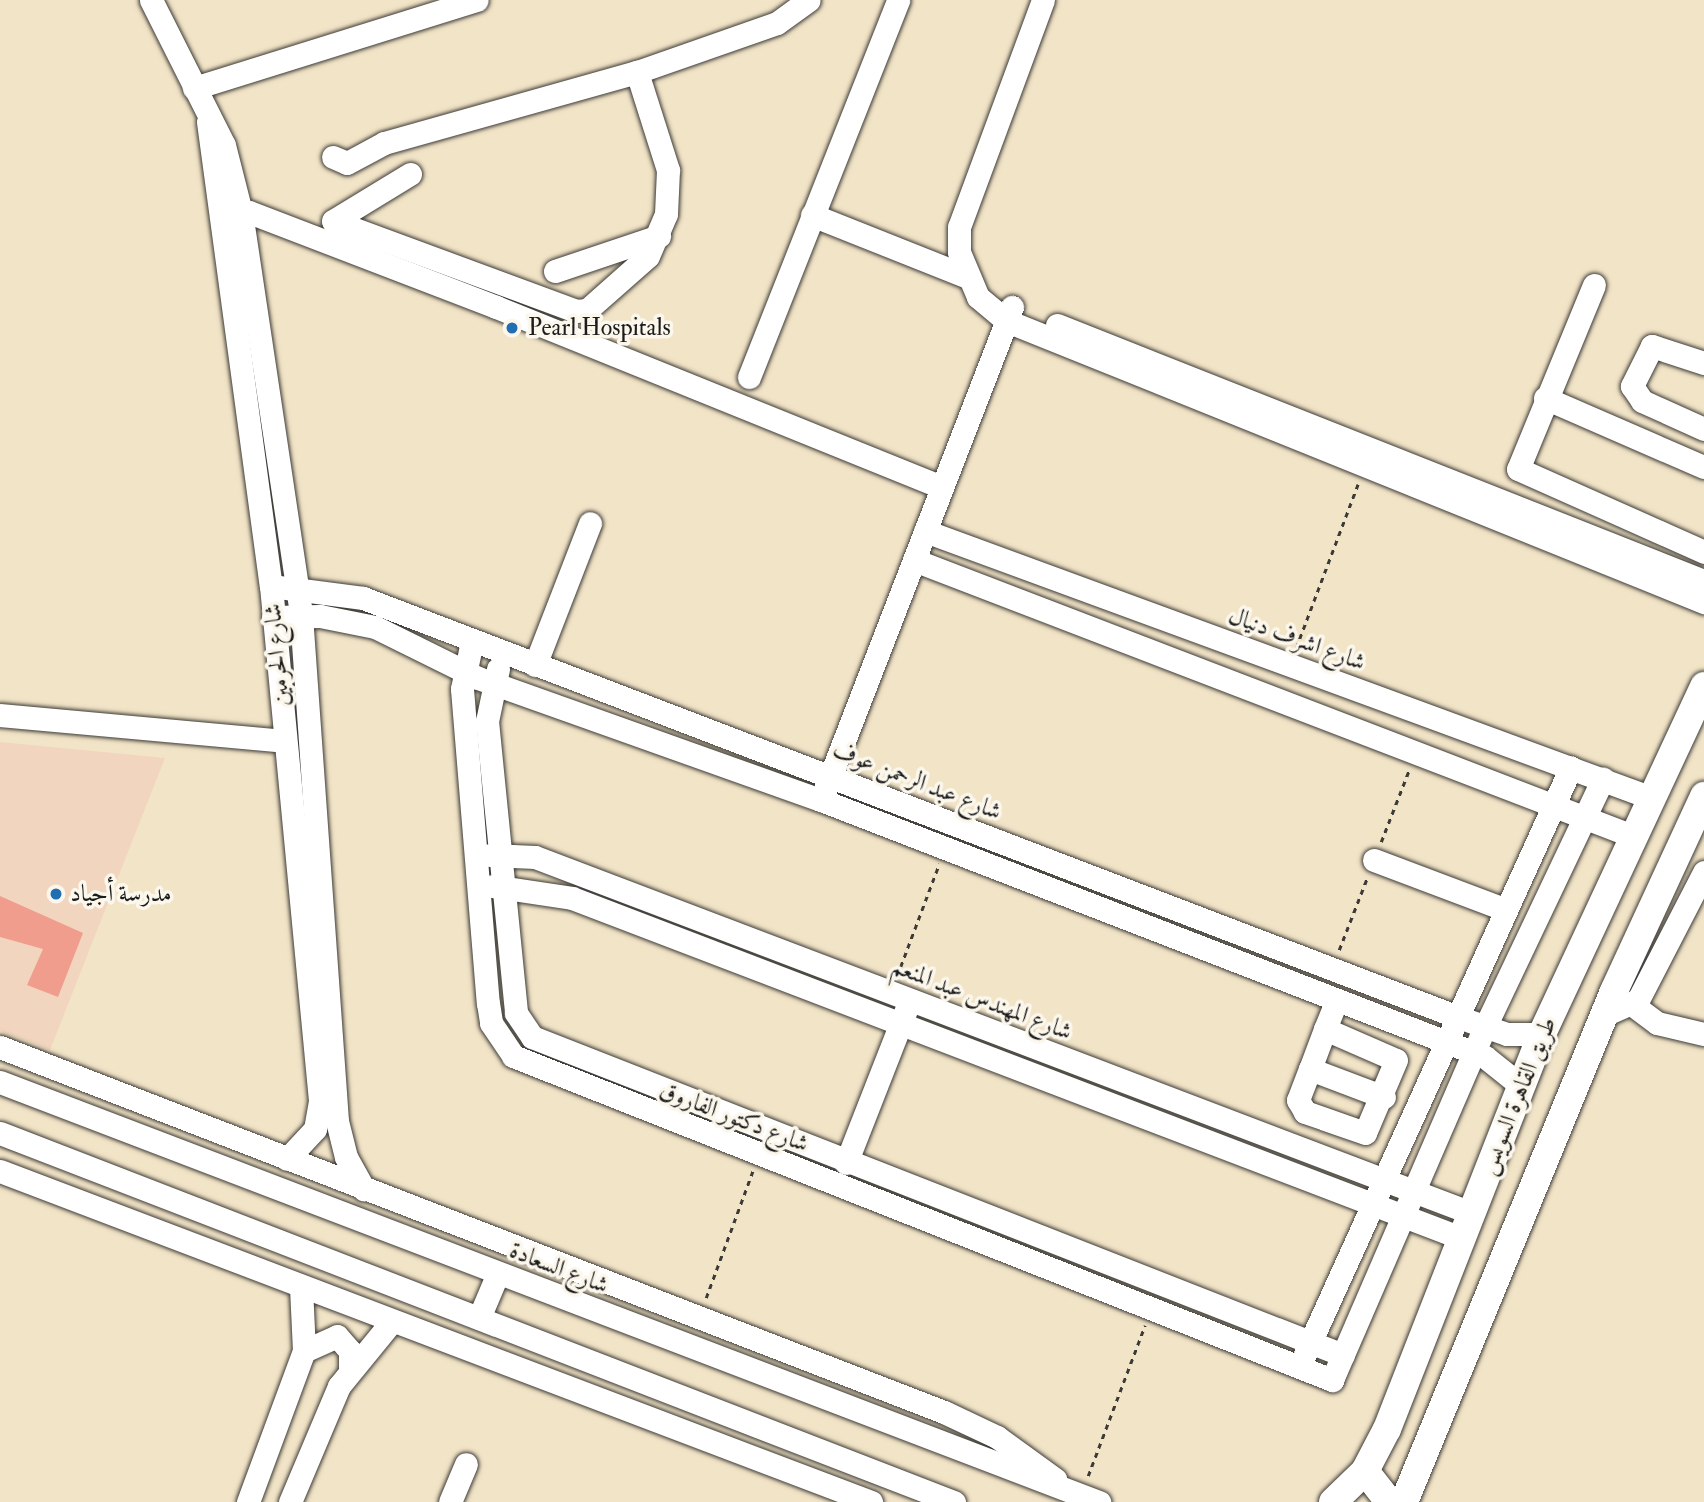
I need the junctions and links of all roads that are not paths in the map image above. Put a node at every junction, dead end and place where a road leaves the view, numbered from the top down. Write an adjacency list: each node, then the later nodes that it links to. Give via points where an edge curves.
1 (151, 0): 7 (street, شارع الحرمين)
2 (477, 0): 7 (street)
3 (809, 0): 6 (street, via 777,23)
4 (898, 0): 11 (street)
5 (1043, 0): 17 (street, via 959,227)
6 (637, 72): 8 (street, via 384,143 347,163); 13 (street, via 668,170)
7 (194, 88): 10 (street, شارع الحرمين, via 224,145)
8 (333, 157)
9 (410, 174): 16 (street, via 333,217)
10 (230, 213): 12 (street); 14 (street, شارع الحرمين)
11 (812, 215): 17 (street); 24 (street)
12 (271, 226): 14 (street); 20 (street)
13 (659, 236): 15 (street); 18 (street, via 633,273 584,311)
14 (234, 240): 36 (street, شارع الحرمين); 37 (street, شارع الحرمين)
15 (555, 271)
16 (476, 275): 18 (street); 20 (street)
17 (965, 276): 22 (street, via 978,297)
18 (505, 285): 21 (street)
19 (1594, 285): 25 (street)
20 (468, 296): 21 (street)
21 (496, 307): 28 (street)
22 (1009, 314): 28 (street); 32 (street); 38 (street, via 1365,466)
23 (1704, 363): 26 (street, via 1655,345 1632,386 1642,401)
24 (749, 377)
25 (1545, 398): 27 (street); 29 (street, via 1517,463 1520,473)
26 (1704, 429)
27 (1704, 467)
28 (942, 487): 31 (street)
29 (1605, 510): 32 (street); 33 (street)
30 (590, 523): 43 (street)
31 (926, 531): 34 (street); 49 (street, شارع اشرف دنيال)
32 (1593, 537): 35 (street)
33 (1704, 552)
34 (914, 560): 50 (street); 55 (street)
35 (1704, 581)
36 (298, 585): 37 (street, شارع عبد الرحمن عوف); 39 (street, شارع الحرمين); 41 (street, شارع عبد الرحمن عوف, via 363,598)
37 (271, 586): 40 (street, شارع الحرمين)
38 (1704, 602)
39 (301, 615): 40 (street); 44 (street, via 366,624); 92 (street, شارع الحرمين, via 337,1121 346,1157)
40 (274, 617): 48 (street, شارع الحرمين)
41 (472, 641): 42 (street, شارع عبد الرحمن عوف); 44 (street, شارع دكتور الفاروق)
42 (501, 652): 43 (street, شارع عبد الرحمن عوف); 45 (street, شارع دكتور الفاروق)
43 (535, 665): 50 (street, شارع عبد الرحمن عوف)
44 (463, 667): 45 (street); 61 (street, شارع دكتور الفاروق)
45 (495, 682): 54 (street); 59 (street, شارع دكتور الفاروق, via 487,721)
46 (1704, 687): 53 (main road, طريق القاهرة السويس)
47 (0, 715): 48 (street)
48 (284, 741): 87 (street, شارع الحرمين, via 320,1101 314,1129)
49 (1571, 768): 51 (street, شارع اشرف دنيال); 55 (street)
50 (830, 776): 54 (street); 69 (street, شارع عبد الرحمن عوف)
51 (1603, 779): 53 (street, شارع اشرف دنيال); 56 (street)
52 (1704, 796): 58 (main road, طريق القاهرة السويس)
53 (1649, 797): 57 (main road, طريق القاهرة السويس)
54 (821, 800): 66 (street)
55 (1553, 806): 56 (street); 64 (street)
56 (1584, 817): 57 (street); 71 (street)
57 (1630, 835): 73 (main road, طريق القاهرة السويس)
58 (1693, 844): 68 (main road, طريق القاهرة السويس)
59 (504, 852): 61 (street); 63 (street, شارع دكتور الفاروق); 65 (street, شارع المهندس عبد المنعم, via 535,857)
60 (1374, 860): 64 (street)
61 (477, 872): 63 (street, شارع المهندس عبد المنعم); 79 (street, شارع دكتور الفاروق, via 491,1023 506,1049)
62 (1704, 872): 67 (street)
63 (506, 892): 70 (street, شارع المهندس عبد المنعم, via 572,898); 76 (street, شارع دكتور الفاروق, via 516,1013)
64 (1506, 910): 69 (street)
65 (900, 996): 70 (street); 91 (street, شارع المهندس عبد المنعم)
66 (1336, 1000): 72 (street); 75 (street)
67 (1633, 1005): 68 (street); 74 (street, via 1657,1023)
68 (1604, 1014): 121 (main road, طريق القاهرة السويس)
69 (1458, 1017): 71 (street, شارع عبد الرحمن عوف); 75 (street)
70 (901, 1023): 88 (street); 95 (street, شارع المهندس عبد المنعم)
71 (1485, 1027): 73 (street, شارع عبد الرحمن عوف); 78 (street)
72 (1325, 1029): 80 (street); 84 (street, via 1391,1054 1396,1068)
73 (1542, 1034): 82 (main road, طريق القاهرة السويس)
74 (1704, 1034)
75 (1446, 1042): 78 (street); 91 (street)
76 (544, 1044): 79 (street); 88 (street, شارع دكتور الفاروق)
77 (0, 1047): 83 (street)
78 (1474, 1052): 82 (street, via 1510,1070); 93 (street)
79 (530, 1067): 107 (street, شارع دكتور الفاروق)
80 (1310, 1069): 84 (street); 84 (street, via 1298,1100 1315,1116 1366,1133)
81 (0, 1082): 85 (street, شارع السعادة)
82 (1520, 1085): 97 (main road, طريق القاهرة السويس)
83 (105, 1088): 85 (street); 87 (street)
84 (1384, 1097)
85 (125, 1130): 98 (street, شارع السعادة)
86 (0, 1133): 89 (street)
87 (287, 1159): 92 (street)
88 (846, 1163): 104 (street, شارع دكتور الفاروق)
89 (96, 1170): 94 (street); 101 (street)
90 (0, 1171): 94 (street)
91 (1384, 1180): 93 (street, شارع المهندس عبد المنعم); 95 (street)
92 (364, 1189): 100 (street)
93 (1413, 1192): 96 (street); 97 (street, شارع المهندس عبد المنعم)
94 (63, 1195): 99 (street)
95 (1374, 1202): 96 (street, شارع المهندس عبد المنعم); 104 (street)
96 (1404, 1214): 97 (street, شارع المهندس عبد المنعم); 106 (street)
97 (1466, 1226): 112 (main road, طريق القاهرة السويس, via 1387,1429)
98 (499, 1273): 101 (street); 103 (street, شارع السعادة)
99 (300, 1287): 102 (street); 105 (street)
100 (632, 1292): 103 (street); 113 (street, via 971,1424 1024,1453)
101 (480, 1318): 109 (street)
102 (392, 1321): 108 (street); 110 (street)
103 (669, 1338): 113 (street, شارع السعادة)
104 (1310, 1342): 106 (street, شارع دكتور الفاروق); 107 (street)
105 (304, 1351): 108 (street, via 337,1336 351,1352); 114 (street)
106 (1343, 1355): 107 (street, شارع دكتور الفاروق, via 1332,1380)
107 (1299, 1367)
108 (350, 1368): 115 (street)
109 (747, 1422): 110 (street); 118 (street)
110 (689, 1433): 117 (street)
111 (466, 1464): 116 (street)
112 (1365, 1471): 119 (main road, طريق القاهرة السويس); 120 (main road)
113 (1084, 1497)
114 (248, 1502)
115 (290, 1502)
116 (450, 1502)
117 (871, 1502)
118 (954, 1502)
119 (1333, 1502)
120 (1389, 1502)
121 (1404, 1502)

